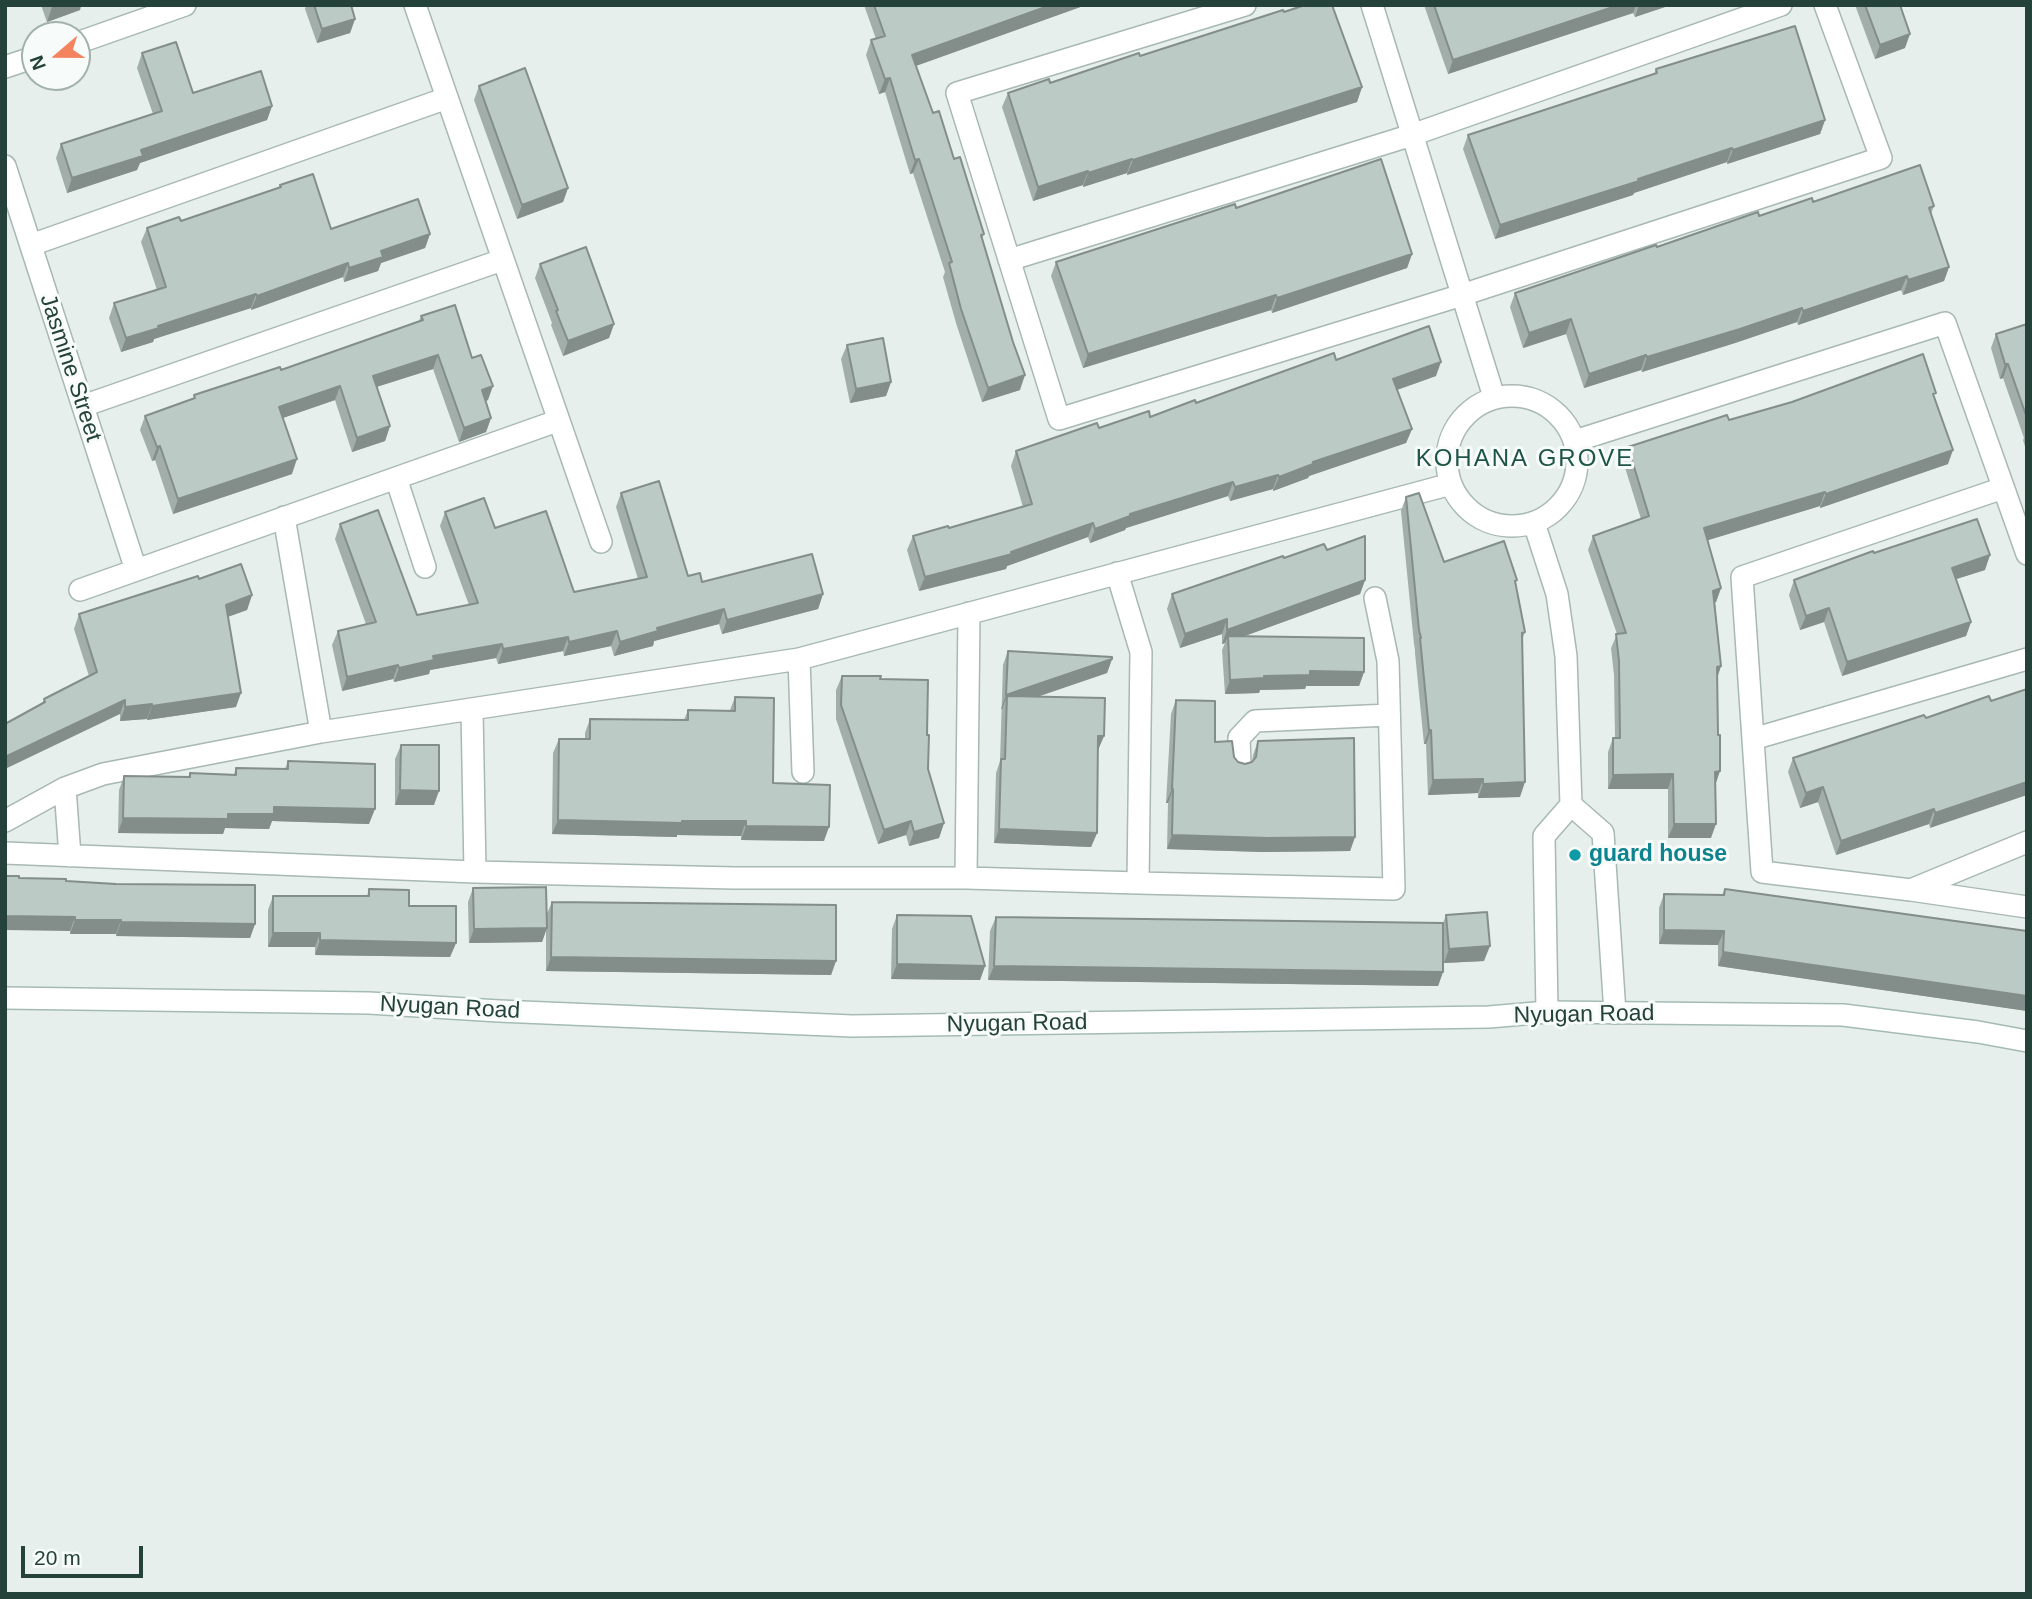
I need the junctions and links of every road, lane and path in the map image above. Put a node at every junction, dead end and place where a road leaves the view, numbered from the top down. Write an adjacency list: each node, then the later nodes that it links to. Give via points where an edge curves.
1 (185, 5): 7 (street)
2 (415, 5): 8 (street)
3 (1245, 5): 13 (street, via 957,93)
4 (1372, 5): 9 (street)
5 (1782, 5): 9 (street)
6 (1825, 5): 14 (street, via 1881,158)
7 (91, 38)
8 (447, 98): 11 (street); 12 (street)
9 (1412, 135): 13 (street); 14 (street)
10 (5, 166): 11 (street, Jasmine Street)
11 (31, 245): 16 (street, Jasmine Street)
12 (502, 260): 16 (street); 17 (street)
13 (1009, 260): 14 (street, via 1059,419)
14 (1462, 295): 15 (street)
15 (1494, 397): 18 (street, via 1519,395 1543,402 1563,418); 20 (street, via 1470,410 1454,431 1447,457)
16 (83, 406): 27 (street, Jasmine Street)
17 (558, 421): 19 (street); 24 (street)
18 (1575, 440): 21 (street, via 1945,323); 23 (street, via 1578,466 1572,490 1556,510)
19 (396, 478): 22 (street); 26 (street)
20 (1451, 484): 23 (street, via 1464,506 1485,521 1510,527); 28 (street)
21 (2004, 488): 25 (street); 37 (street, via 1742,577)
22 (284, 517): 27 (street); 36 (street)
23 (1534, 523): 41 (street, via 1556,594 1566,656)
24 (601, 542)
25 (2027, 554)
26 (425, 567)
27 (136, 570): 29 (street)
28 (1117, 573): 31 (street); 48 (street, via 1141,652)
29 (80, 590)
30 (1376, 598): 35 (street, via 1388,661)
31 (969, 613): 32 (street); 47 (street)
32 (799, 659): 34 (street); 39 (street)
33 (2027, 659): 37 (street)
34 (472, 710): 36 (street); 46 (street)
35 (1389, 715): 38 (street, via 1255,721 1239,738); 48 (street, via 1394,889)
36 (320, 732): 40 (street, via 103,774)
37 (1753, 739): 49 (street, via 1762,872)
38 (1240, 765)
39 (803, 772)
40 (65, 788): 42 (street); 45 (street)
41 (1571, 805): 52 (street, via 1544,836); 53 (street, via 1604,833)
42 (5, 821)
43 (2027, 842): 49 (street)
44 (5, 853): 45 (street)
45 (70, 856): 46 (street)
46 (475, 872): 47 (street)
47 (966, 878): 48 (street)
48 (1138, 883)
49 (1911, 890): 50 (street)
50 (2027, 908)
51 (5, 998): 52 (street, Nyugan Road, via 369,1003 852,1026)
52 (1547, 1013): 53 (street, Nyugan Road)
53 (1615, 1013): 54 (street, Nyugan Road, via 1843,1015)
54 (2027, 1041)

